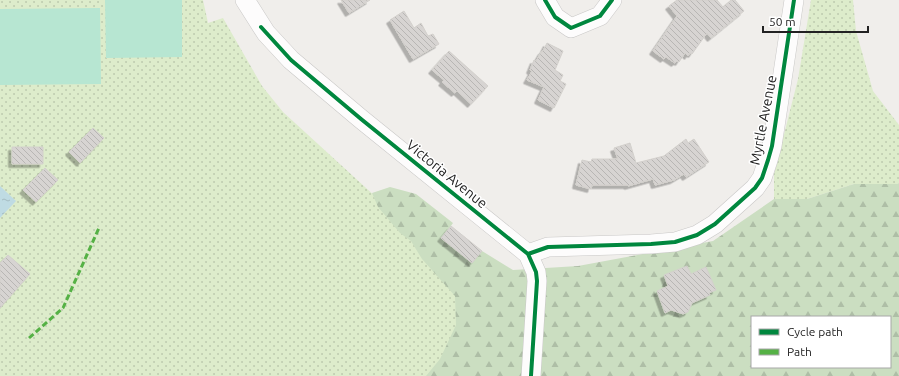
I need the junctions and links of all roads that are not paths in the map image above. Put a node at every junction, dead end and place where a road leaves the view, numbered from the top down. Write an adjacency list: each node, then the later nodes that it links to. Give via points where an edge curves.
1 (245, 0): 5 (street, Victoria Avenue, via 263,30 291,60)
2 (545, 0): 3 (street, via 555,17 571,28 600,16)
3 (612, 0)
4 (794, 0): 5 (street, Myrtle Avenue, via 772,146 762,178 755,188 715,224 697,235 674,242 548,248)
5 (528, 254): 6 (street, Victoria Avenue, via 535,267 538,281)
6 (531, 376)

